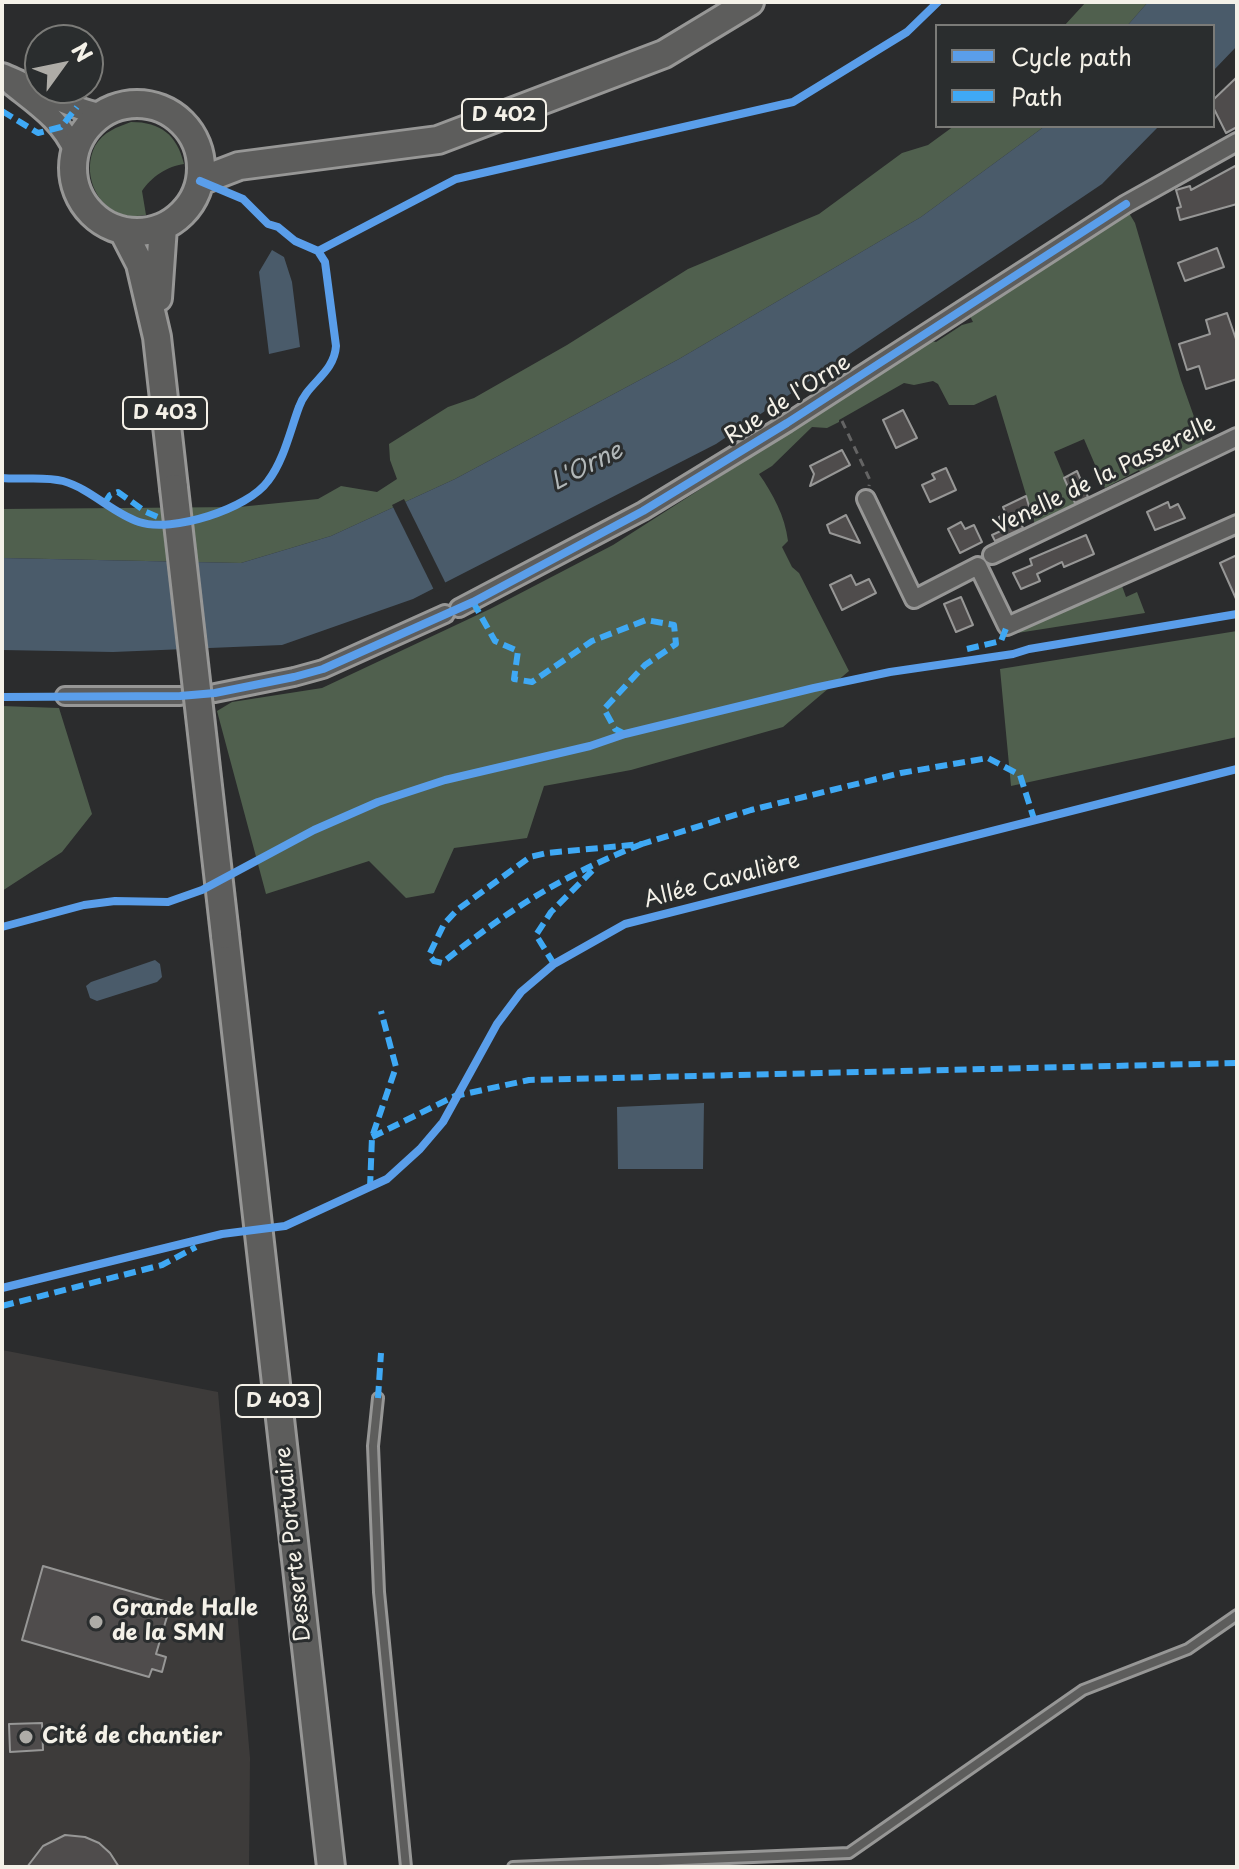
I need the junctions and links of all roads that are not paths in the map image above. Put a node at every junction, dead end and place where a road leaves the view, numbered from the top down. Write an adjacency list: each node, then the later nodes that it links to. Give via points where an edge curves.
1 (750, 2): 7 (main road, D 402, via 664,54 438,140)
2 (2, 76): 3 (street, via 88,113); 6 (street, via 51,115)
3 (102, 114): 5 (main road, via 128,105 153,106 180,121); 6 (main road, via 85,131)
4 (1237, 142): 16 (street, Rue de l'Orne, via 1126,204 643,511 452,611 323,669)
5 (198, 148): 7 (main road); 8 (main road)
6 (75, 152): 10 (main road, via 79,196 97,219)
7 (239, 166): 8 (main road, D 402)
8 (200, 181): 9 (main road, via 187,208)
9 (163, 227): 10 (main road); 11 (main road, D 403)
10 (123, 231): 11 (main road, D 403, via 140,264)
11 (157, 337): 22 (main road, Desserte Portuaire / D 403, bridge)
12 (1237, 437): 15 (street, Venelle de la Passerelle)
13 (866, 499): 14 (street, via 914,599 978,566 1007,626)
14 (1237, 524)
15 (992, 555)
16 (215, 693)
17 (65, 696): 18 (street)
18 (180, 696)
19 (378, 1398): 23 (lane, via 373,1446 379,1592)
20 (1237, 1615): 21 (lane, via 1188,1649 1083,1690 849,1853)
21 (833, 1854): 24 (lane); 25 (lane)
22 (331, 1867)
23 (406, 1867)
24 (513, 1867)
25 (834, 1867)

